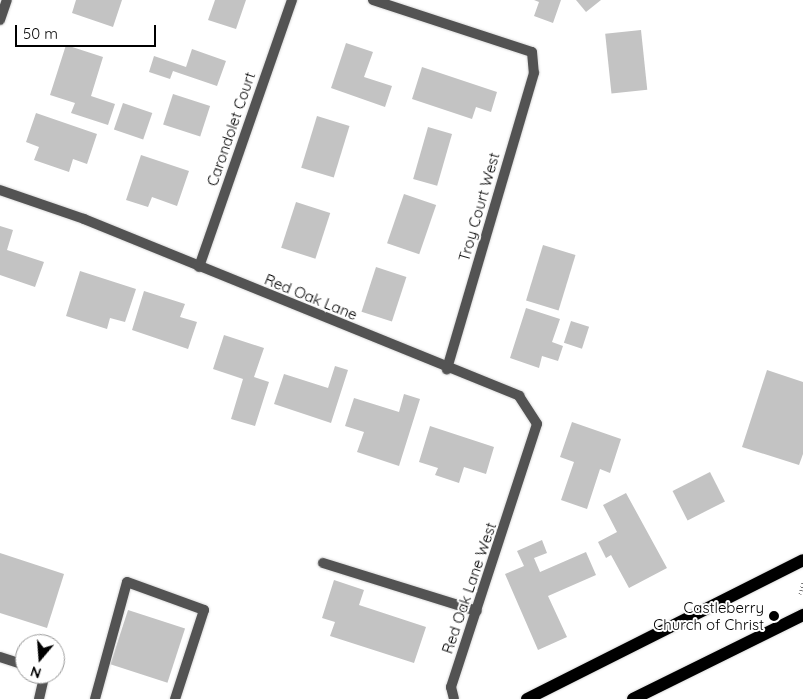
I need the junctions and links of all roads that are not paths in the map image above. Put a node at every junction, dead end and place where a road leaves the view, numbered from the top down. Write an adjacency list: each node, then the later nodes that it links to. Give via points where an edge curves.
1 (7, 0): 4 (street)
2 (292, 0): 6 (street, Carondolet Court)
3 (373, 0): 7 (street, Troy Court West, via 532,52 534,73)
4 (0, 20)
5 (0, 190): 6 (street, Red Oak Lane, via 75,216)
6 (199, 267): 7 (street, Red Oak Lane)
7 (447, 369): 8 (street, Red Oak Lane, via 519,396 537,424)
8 (519, 486): 11 (street, Red Oak Lane West)
9 (803, 560): 20 (main road)
10 (323, 563): 11 (street)
11 (477, 611): 19 (street, Red Oak Lane West, via 451,686)
12 (803, 615): 21 (main road)
13 (0, 658): 14 (street)
14 (15, 662)
15 (43, 684): 16 (street)
16 (39, 699)
17 (95, 699): 18 (street, via 127,582 204,610)
18 (175, 699)
19 (454, 699)
20 (526, 699)
21 (633, 699)

